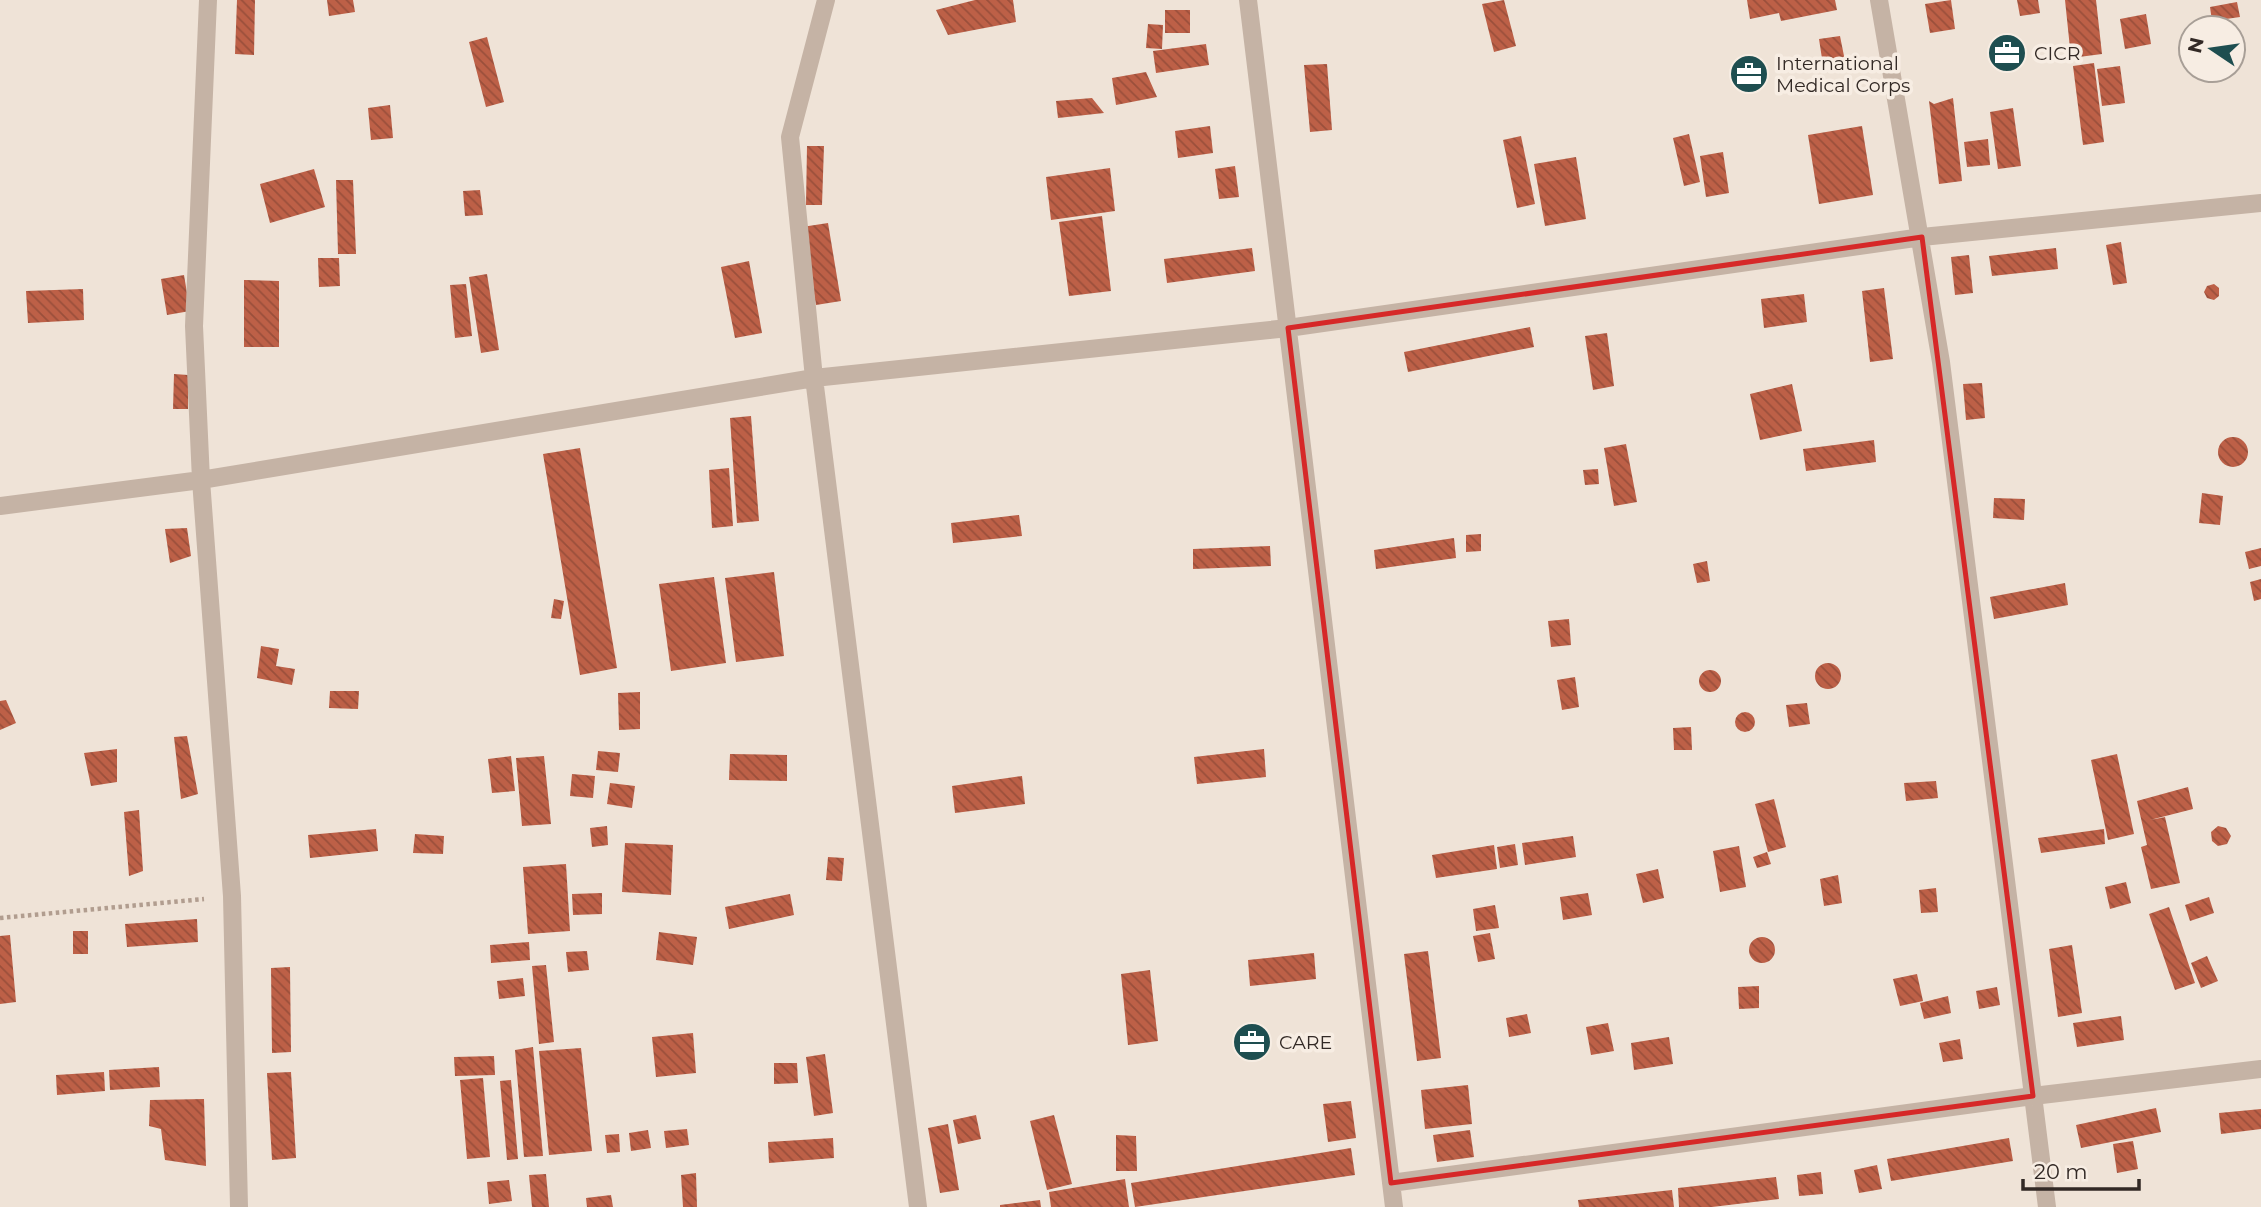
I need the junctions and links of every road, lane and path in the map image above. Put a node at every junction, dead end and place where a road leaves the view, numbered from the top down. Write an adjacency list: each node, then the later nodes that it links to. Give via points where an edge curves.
1 (208, 0): 9 (street, via 194,326)
2 (825, 0): 8 (street, via 789,137)
3 (1248, 0): 7 (street)
4 (1879, 0): 6 (street)
5 (2261, 202): 6 (street)
6 (1922, 237): 7 (street); 14 (street)
7 (1288, 328): 8 (street); 15 (street)
8 (814, 378): 9 (street); 17 (street)
9 (201, 480): 10 (street); 11 (street)
10 (0, 506)
11 (232, 896): 12 (path); 16 (street)
12 (0, 918)
13 (2261, 1069): 14 (street)
14 (2033, 1096): 15 (street); 19 (street)
15 (1391, 1183): 18 (street)
16 (239, 1207)
17 (918, 1207)
18 (1394, 1207)
19 (2047, 1207)

